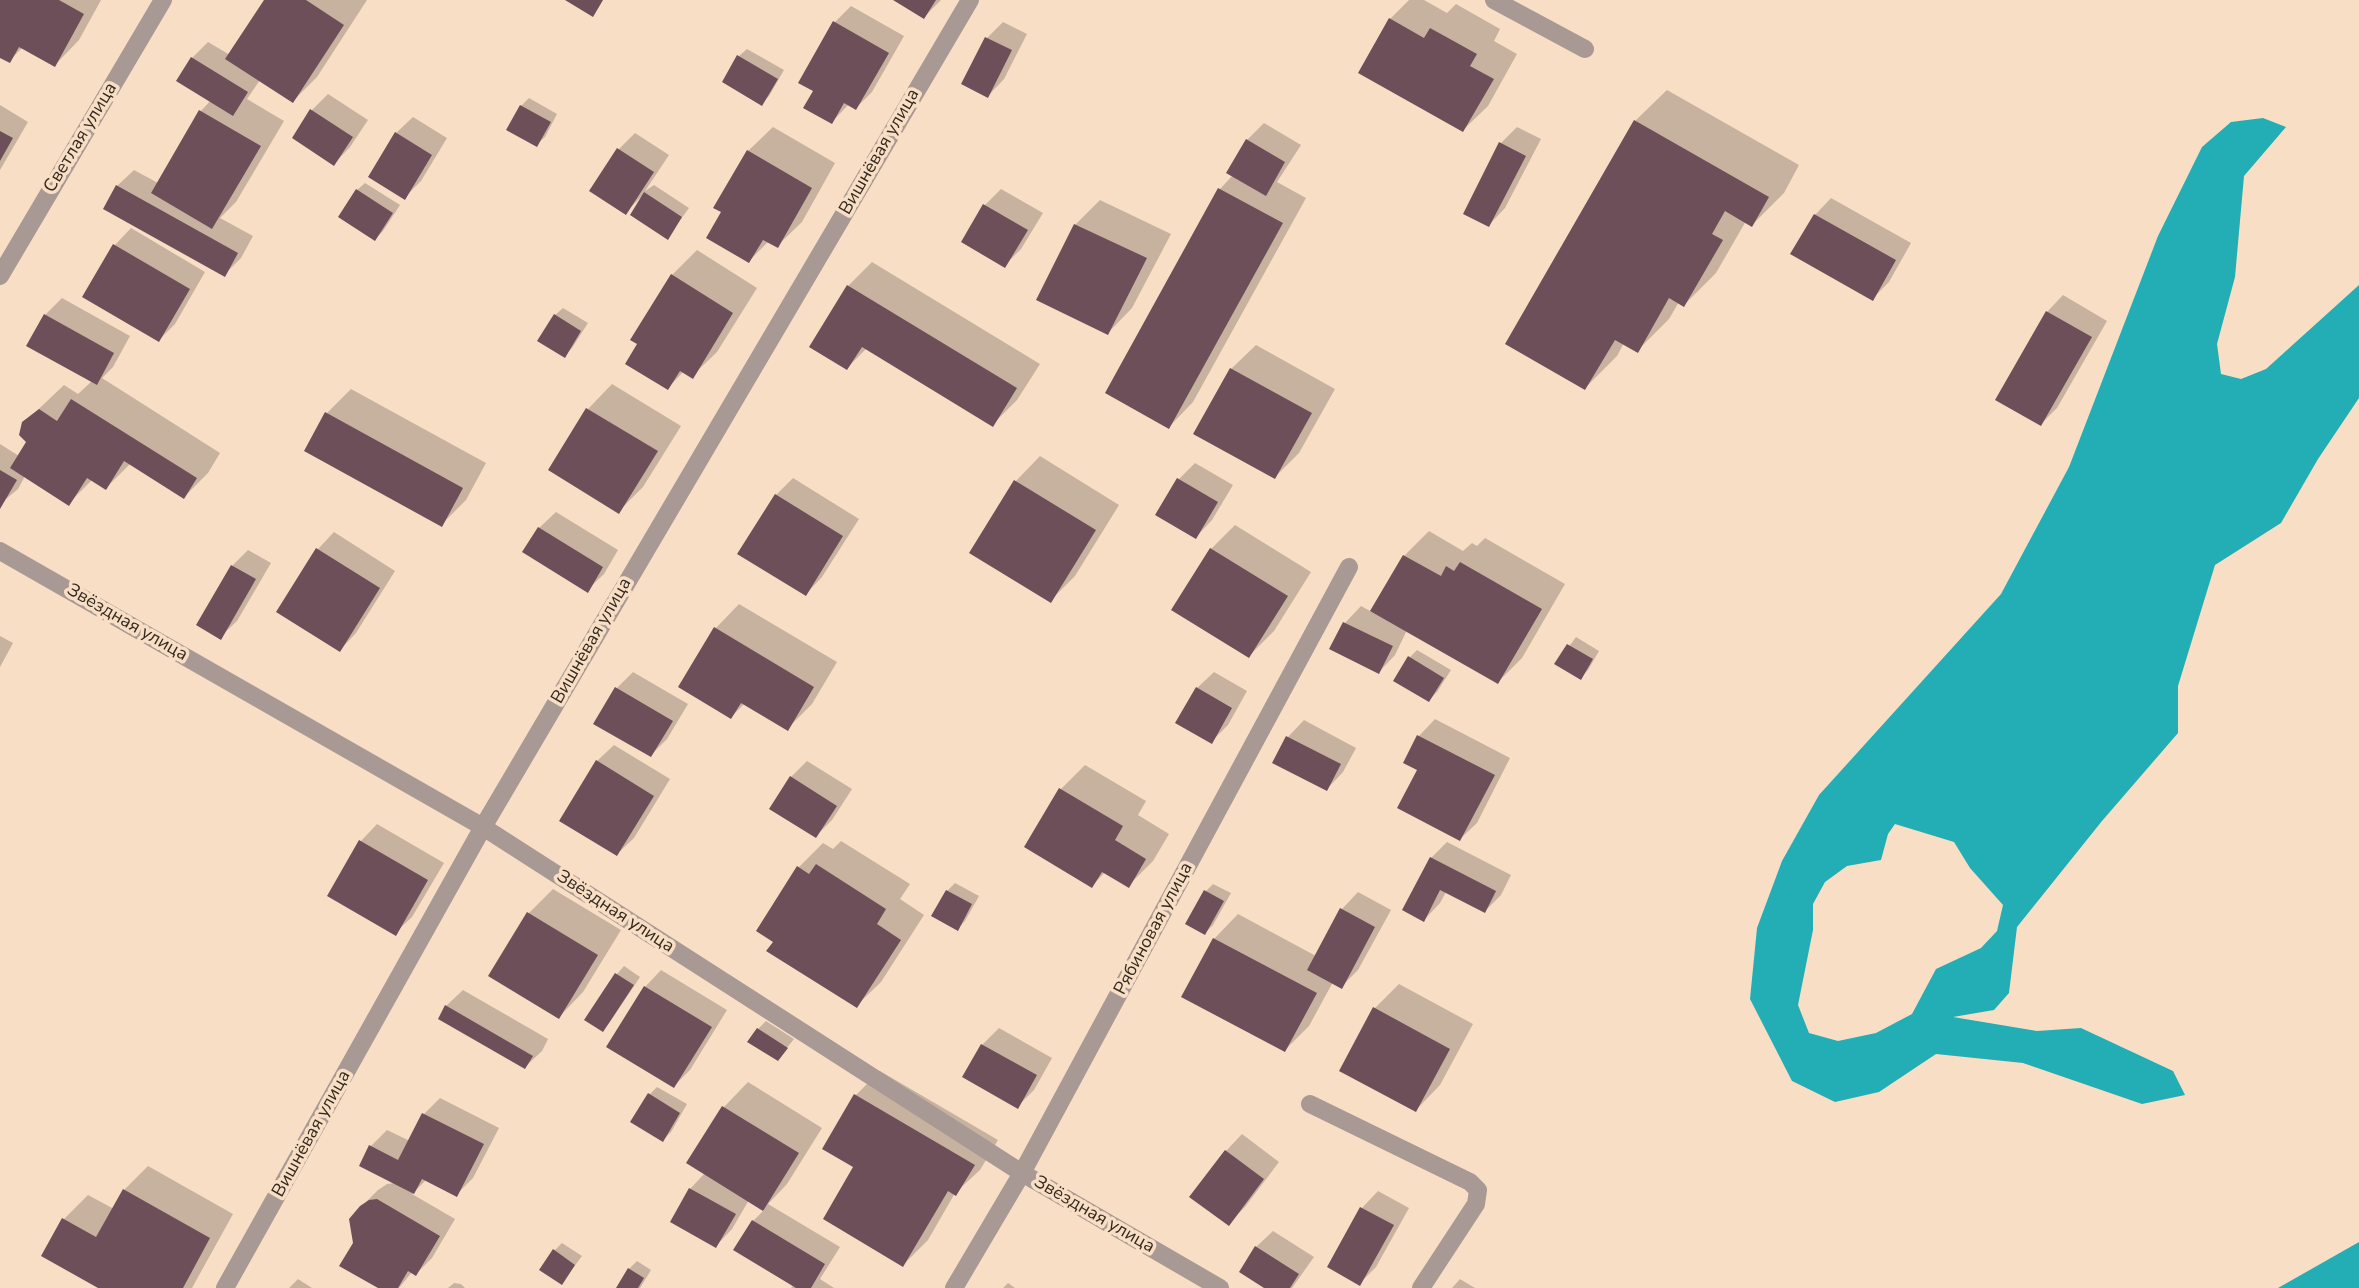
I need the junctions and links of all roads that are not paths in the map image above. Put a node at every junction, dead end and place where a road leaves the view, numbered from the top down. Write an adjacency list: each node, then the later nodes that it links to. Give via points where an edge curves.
1 (163, 0): 5 (street, Светлая улица)
2 (970, 0): 8 (street, Вишнёвая улица)
3 (1494, 0): 4 (street)
4 (1585, 49)
5 (0, 276)
6 (0, 551): 8 (street, Звёздная улица)
7 (1349, 567): 10 (street, Рябиновая улица)
8 (483, 827): 10 (street, Звёздная улица); 11 (street, Вишнёвая улица)
9 (1310, 1104): 14 (street, via 1478,1190 1476,1204)
10 (1022, 1173): 12 (street, Рябиновая улица); 13 (street, Звёздная улица)
11 (225, 1288)
12 (954, 1288)
13 (1220, 1288)
14 (1421, 1288)

